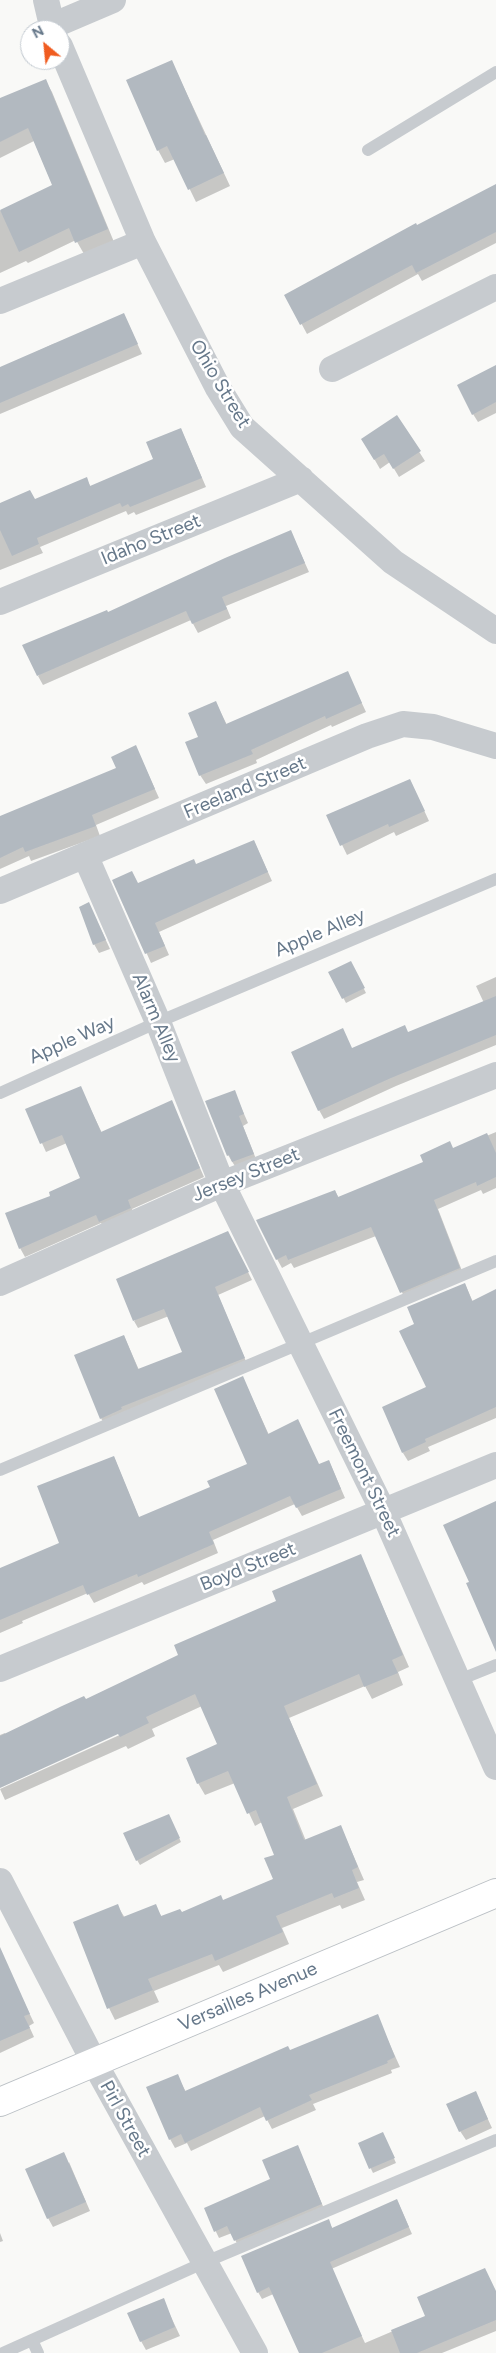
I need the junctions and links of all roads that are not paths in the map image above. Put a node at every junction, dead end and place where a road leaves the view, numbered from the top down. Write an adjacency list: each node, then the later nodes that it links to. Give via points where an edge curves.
1 (46, 0): 3 (street, Ohio Street)
2 (113, 0): 4 (street)
3 (51, 20)
4 (70, 25)
5 (70, 69): 8 (street, Ohio Street)
6 (496, 72): 7 (lane)
7 (368, 150)
8 (143, 242): 10 (street); 12 (street, Ohio Street, via 218,388 242,427)
9 (496, 287): 11 (street)
10 (0, 302)
11 (332, 368)
12 (301, 479): 13 (street, Idaho Street); 14 (street, Ohio Street, via 394,562)
13 (0, 602)
14 (496, 631)
15 (496, 746): 16 (street, Freeland Street, via 433,727 403,724 367,736)
16 (85, 855): 18 (street, Freeland Street); 19 (street, Alarm Alley)
17 (496, 879): 19 (lane, Apple Alley)
18 (0, 891)
19 (158, 1022): 21 (lane, Apple Way); 22 (street, Alarm Alley)
20 (496, 1074): 22 (street, Jersey Street)
21 (0, 1093)
22 (222, 1184): 24 (street, Jersey Street); 25 (street, Freemont Street)
23 (496, 1261): 25 (lane)
24 (0, 1283)
25 (300, 1344): 27 (lane); 28 (street, Freemont Street)
26 (496, 1465): 28 (street, Boyd Street)
27 (0, 1470)
28 (383, 1511): 30 (street, Boyd Street); 31 (street, Freemont Street)
29 (496, 1665): 31 (lane)
30 (0, 1669)
31 (459, 1680): 32 (street, Freemont Street)
32 (496, 1767)
33 (0, 1882): 35 (street, Pirl Street)
34 (496, 1893): 35 (street, Versailles Avenue)
35 (94, 2062): 36 (street, Versailles Avenue); 38 (street, Pirl Street)
36 (0, 2102)
37 (496, 2140): 38 (lane)
38 (203, 2263): 39 (lane); 42 (street, Pirl Street)
39 (32, 2340): 40 (lane); 41 (lane)
40 (3, 2353)
41 (38, 2353)
42 (255, 2353)

